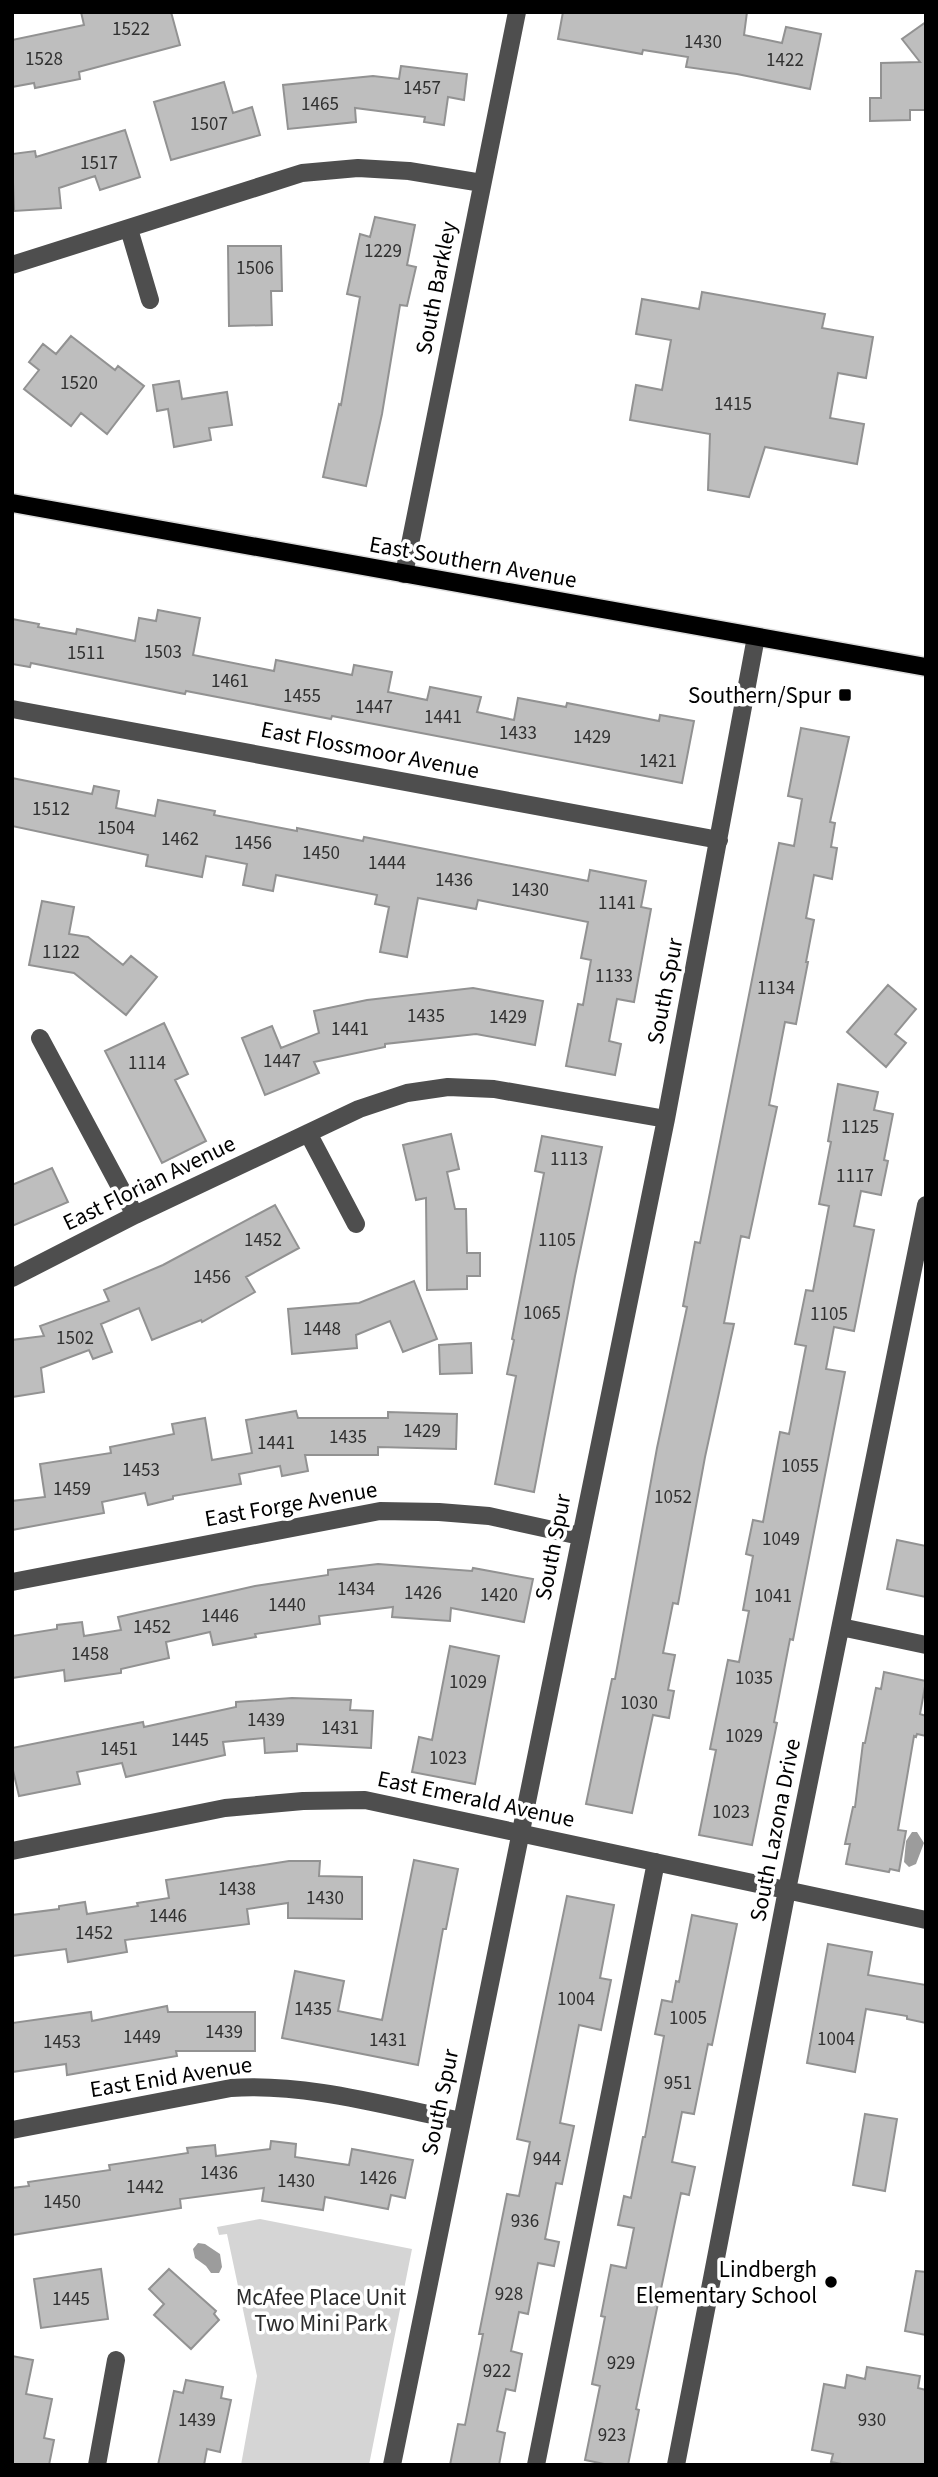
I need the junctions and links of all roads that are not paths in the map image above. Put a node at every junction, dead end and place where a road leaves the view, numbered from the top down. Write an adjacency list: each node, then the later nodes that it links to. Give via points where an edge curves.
1 (517, 12): 2 (street, South Barkley)
2 (482, 183): 3 (street, via 409,170 302,173); 7 (street, South Barkley)
3 (129, 229): 4 (street); 5 (street)
4 (12, 265)
5 (150, 300)
6 (12, 503): 7 (main road, East Southern Avenue)
7 (404, 574): 8 (main road, East Southern Avenue)
8 (756, 637): 9 (main road, East Southern Avenue); 11 (street, South Spur)
9 (926, 667)
10 (12, 709): 11 (street, East Flossmoor Avenue)
11 (719, 840): 13 (street, South Spur)
12 (40, 1038): 16 (street)
13 (666, 1119): 14 (street, East Florian Avenue, via 494,1089 449,1087 407,1093); 19 (street, South Spur)
14 (308, 1133): 16 (street, East Florian Avenue); 17 (street)
15 (926, 1205): 21 (street, South Lazona Drive)
16 (135, 1215): 18 (street, East Florian Avenue)
17 (356, 1224)
18 (12, 1278)
19 (580, 1536): 20 (street, East Forge Avenue, via 489,1516 380,1511); 23 (street, South Spur)
20 (12, 1582)
21 (841, 1627): 22 (street); 26 (street, South Lazona Drive)
22 (926, 1645)
23 (522, 1835): 24 (street, East Emerald Avenue, via 365,1800 303,1801 225,1808); 25 (street, East Emerald Avenue); 28 (street, South Spur)
24 (12, 1852)
25 (656, 1862): 26 (street, East Emerald Avenue); 33 (street)
26 (787, 1890): 27 (street, East Emerald Avenue); 34 (street, South Lazona Drive)
27 (926, 1920)
28 (461, 2121): 29 (street, East Enid Avenue, via 265,2086 231,2088); 32 (street, South Spur)
29 (12, 2130)
30 (116, 2360): 31 (street)
31 (97, 2465)
32 (392, 2465)
33 (536, 2465)
34 (676, 2465)

